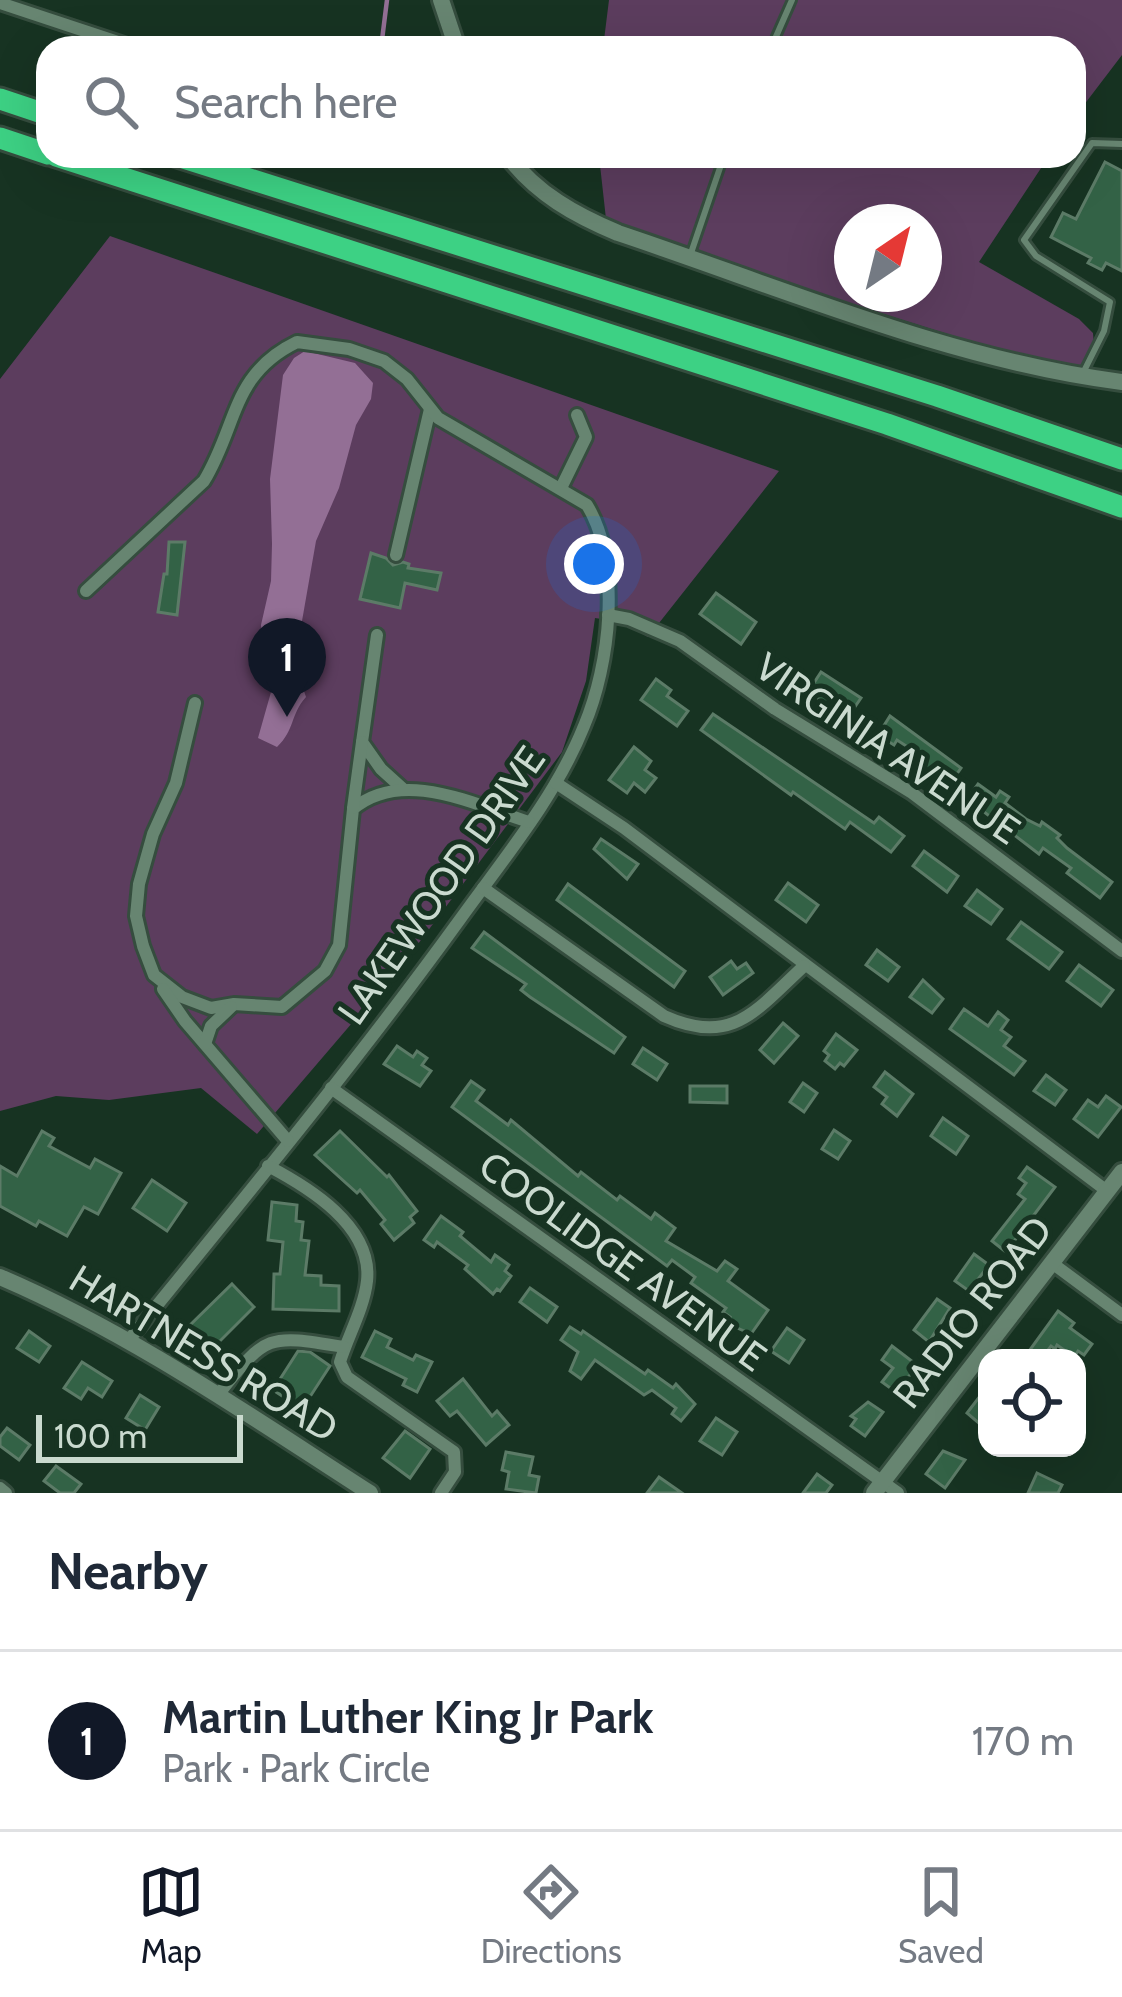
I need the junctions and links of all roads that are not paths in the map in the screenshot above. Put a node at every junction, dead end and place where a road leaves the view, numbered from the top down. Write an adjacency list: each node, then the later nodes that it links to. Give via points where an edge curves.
1 (441, 0): 5 (street)
2 (792, 0): 6 (lane)
3 (0, 4): 4 (street)
4 (99, 36)
5 (453, 36)
6 (776, 36)
7 (0, 99): 8 (highway)
8 (36, 111)
9 (0, 138): 11 (highway)
10 (1122, 144): 12 (lane, via 1092,142)
11 (36, 150)
12 (1086, 151)
13 (92, 168): 25 (highway)
14 (215, 168): 23 (highway)
15 (519, 168): 18 (street, via 578,216)
16 (720, 168): 18 (lane)
17 (1074, 168): 19 (lane, via 1024,240 1110,302)
18 (689, 257): 19 (street, via 943,343)
19 (1082, 376): 20 (street)
20 (1122, 382)
21 (430, 409): 24 (street, LAKEWOOD DRIVE); 26 (street); 27 (street, LAKEWOOD DRIVE, via 385,362 314,342 286,347 255,369 204,481)
22 (577, 415): 24 (street, via 586,436)
23 (1122, 459)
24 (561, 488): 28 (street, LAKEWOOD DRIVE, via 600,526)
25 (1122, 507)
26 (396, 555)
27 (86, 591)
28 (608, 615): 32 (street, LAKEWOOD DRIVE, via 586,724); 37 (street, VIRGINIA AVENUE, via 680,641 912,794)
29 (376, 635): 31 (street)
30 (195, 703): 39 (street, via 139,884 136,916)
31 (362, 742): 33 (street); 34 (street)
32 (556, 783): 35 (street, LAKEWOOD DRIVE); 38 (street)
33 (402, 788): 34 (street); 35 (street)
34 (353, 809): 40 (street, via 339,945 325,971 282,1007)
35 (529, 822): 36 (street, LAKEWOOD DRIVE)
36 (483, 888): 38 (street, via 692,1028 722,1028 749,1016); 42 (street, LAKEWOOD DRIVE)
37 (1122, 951)
38 (804, 966): 46 (street)
39 (154, 975): 40 (street, via 196,1003); 41 (street)
40 (234, 1004): 41 (street)
41 (205, 1044): 43 (street)
42 (331, 1088): 43 (street, LAKEWOOD DRIVE); 53 (street, COOLIDGE AVENUE)
43 (288, 1141): 44 (street, LAKEWOOD DRIVE)
44 (268, 1166): 50 (street, LAKEWOOD DRIVE); 51 (street, via 324,1198 365,1262 367,1281)
45 (1122, 1172): 46 (street, RADIO ROAD)
46 (1107, 1191): 47 (street, RADIO ROAD)
47 (1052, 1262): 49 (street); 53 (street, RADIO ROAD)
48 (0, 1276): 50 (street, HARTNESS ROAD)
49 (1122, 1315)
50 (128, 1341): 52 (street, HARTNESS ROAD)
51 (344, 1347): 52 (street, via 268,1341); 55 (street, via 346,1377 454,1453 455,1472)
52 (217, 1396): 54 (street, HARTNESS ROAD)
53 (877, 1488): 56 (street, COOLIDGE AVENUE)
54 (370, 1493)
55 (440, 1493)
56 (898, 1493)

